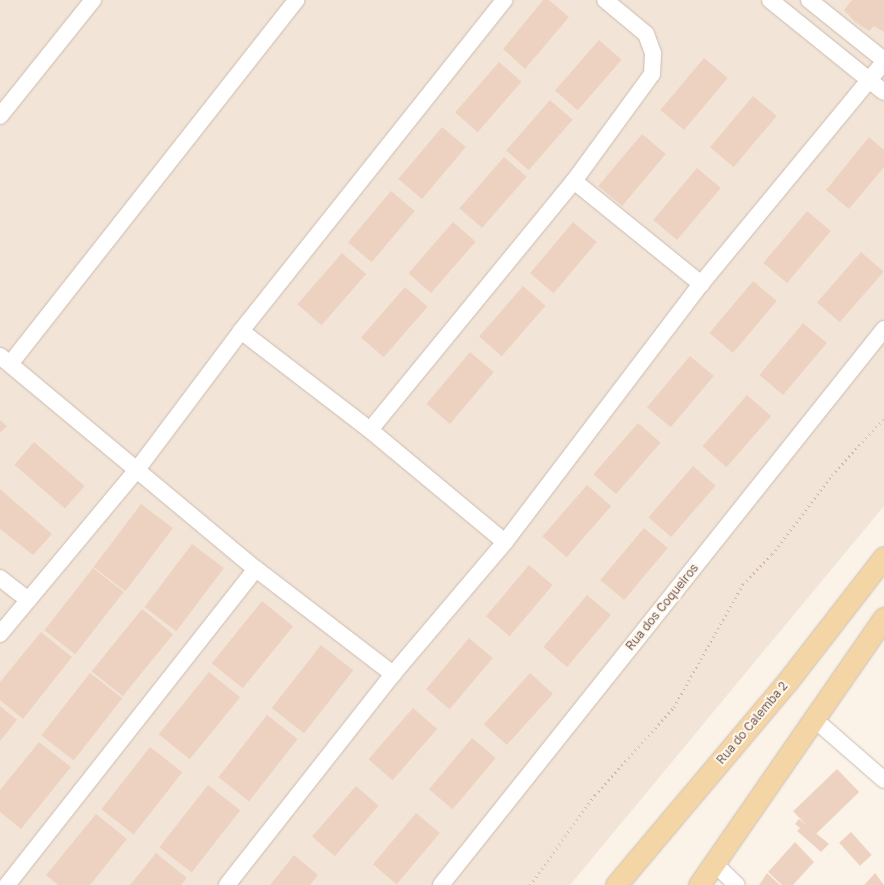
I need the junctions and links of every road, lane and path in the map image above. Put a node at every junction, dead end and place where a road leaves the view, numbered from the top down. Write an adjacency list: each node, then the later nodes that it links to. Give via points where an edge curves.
1 (93, 0): 10 (street)
2 (296, 0): 15 (street)
3 (504, 0): 14 (street)
4 (605, 0): 11 (street, via 646,34 651,43 654,66 652,74)
5 (770, 0): 8 (street)
6 (809, 0): 7 (street)
7 (884, 61): 8 (street)
8 (869, 80): 9 (street); 12 (street)
9 (884, 92)
10 (0, 116)
11 (574, 181): 12 (street); 17 (street)
12 (701, 284): 19 (street)
13 (884, 329): 33 (street, Rua dos Coqueiros)
14 (241, 331): 17 (street); 18 (street)
15 (5, 360): 18 (street)
16 (884, 418): 34 (path, via 832,475 772,554 743,584 674,707 595,795)
17 (370, 430): 19 (street)
18 (136, 470): 21 (street); 23 (street)
19 (505, 542): 26 (street)
20 (884, 557): 29 (main road, Rua do Calemba 2, via 787,682)
21 (256, 569): 26 (street); 31 (street)
22 (0, 578): 23 (street)
23 (28, 600): 25 (street)
24 (883, 620): 27 (main road)
25 (0, 634)
26 (394, 674): 32 (street)
27 (813, 718): 28 (street); 30 (main road)
28 (884, 780)
29 (635, 862): 35 (main road, Rua do Calemba 2); 36 (main road)
30 (715, 864): 37 (main road); 38 (street)
31 (7, 885)
32 (227, 885)
33 (441, 885)
34 (530, 885)
35 (616, 885)
36 (627, 885)
37 (699, 885)
38 (737, 885)

